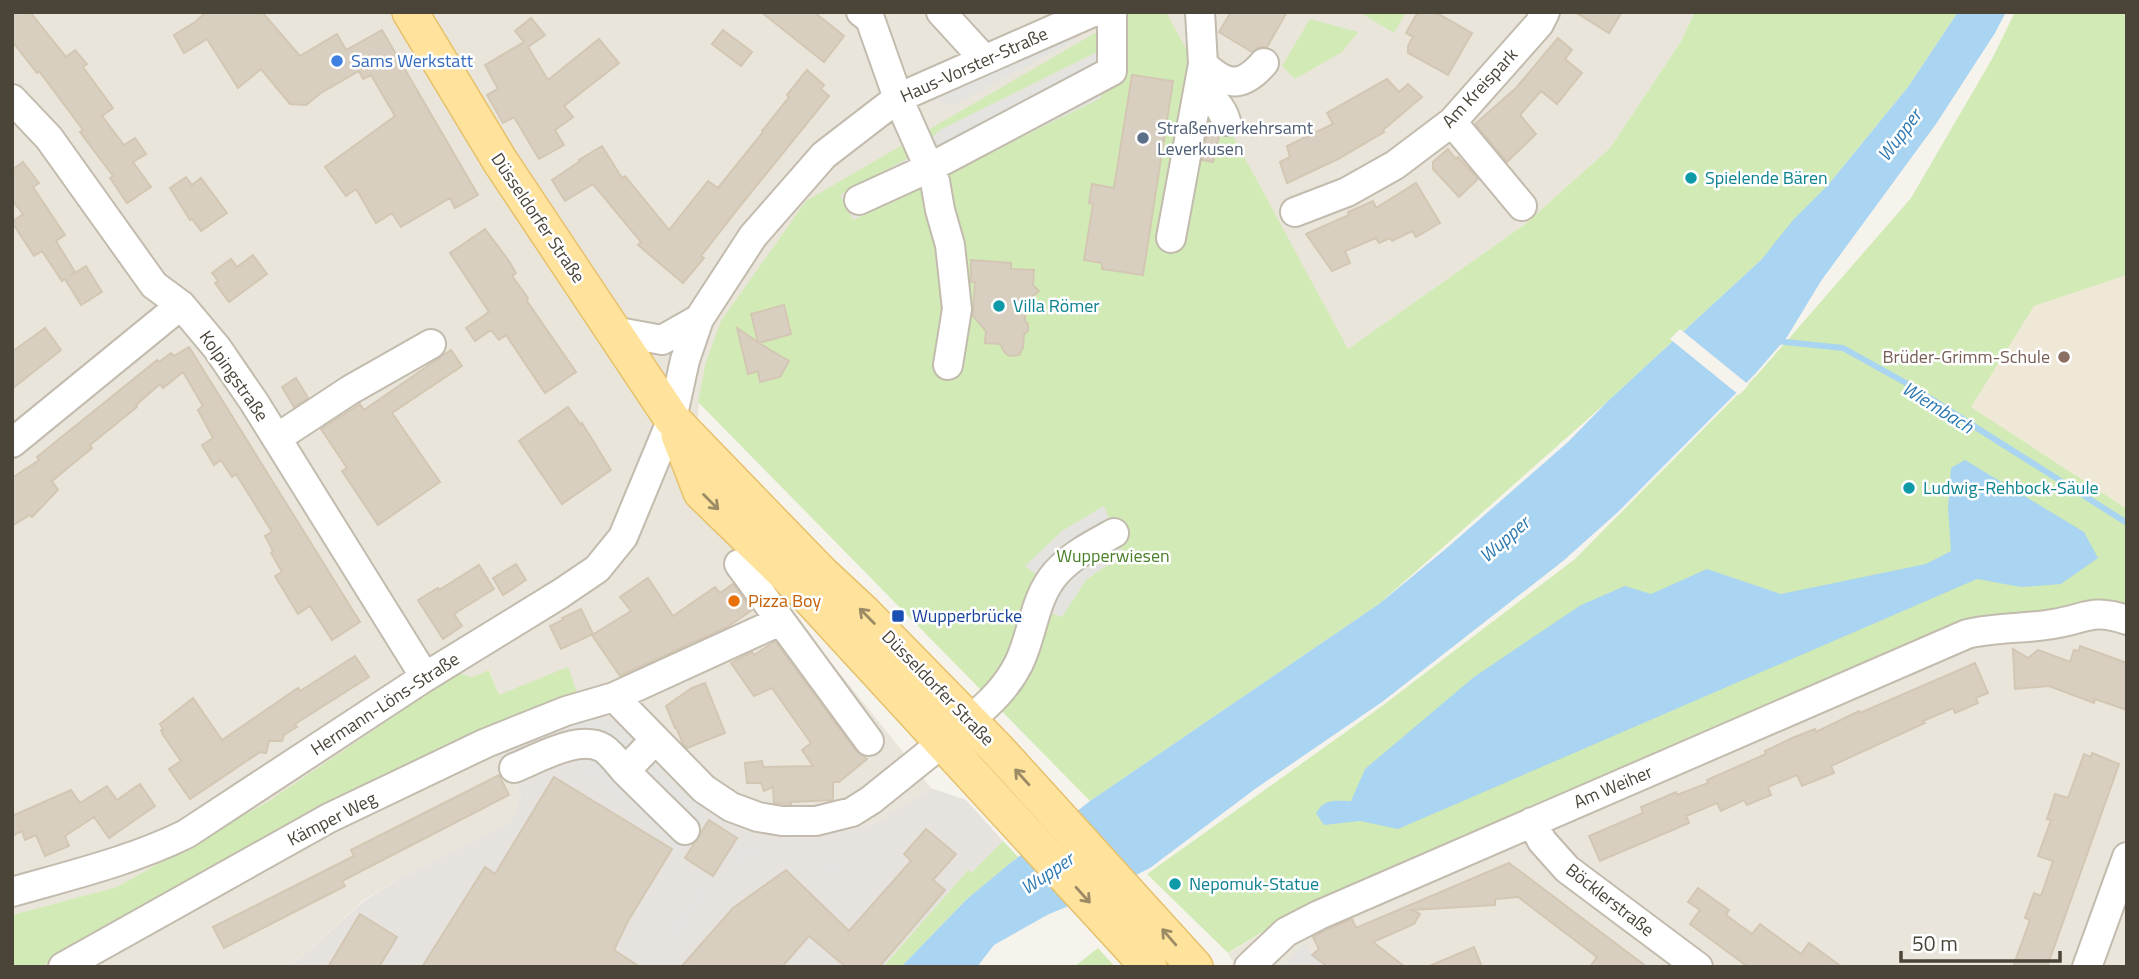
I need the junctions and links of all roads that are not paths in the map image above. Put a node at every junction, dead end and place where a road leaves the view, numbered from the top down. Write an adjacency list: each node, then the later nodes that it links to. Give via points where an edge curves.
1 (410, 12): 22 (main road, Düsseldorfer Straße, via 500,162)
2 (941, 12): 8 (street)
3 (1093, 12): 8 (street, Haus-Vorster-Straße)
4 (1112, 12): 15 (street, via 1112,71)
5 (1199, 12): 10 (street)
6 (1545, 12): 14 (street, Am Kreispark)
7 (873, 14): 11 (street)
8 (984, 59): 11 (street, Haus-Vorster-Straße)
9 (1264, 63): 10 (street, via 1251,78)
10 (1200, 77): 13 (street); 19 (street)
11 (898, 98): 15 (street); 21 (street, Haus-Vorster-Straße, via 824,155 753,236)
12 (12, 99): 20 (street, Kolpingstraße, via 49,138 154,285)
13 (1226, 121)
14 (1452, 122): 17 (street); 18 (street, Am Kreispark, via 1395,165 1347,192)
15 (929, 168): 16 (street); 24 (street, via 950,245 957,309)
16 (859, 200)
17 (1522, 206)
18 (1295, 212)
19 (1171, 238)
20 (181, 305): 26 (street, Kolpingstraße, via 217,348); 27 (street)
21 (699, 319): 22 (street, Haus-Vorster-Straße, via 662,340); 25 (street, Haus-Vorster-Straße)
22 (613, 331): 25 (main road, Düsseldorfer Straße)
23 (431, 344): 26 (street)
24 (948, 365)
25 (672, 419): 32 (street, Hermann-Löns-Straße, via 623,537 597,569); 34 (main road, Düsseldorfer Straße, one-way to 25); 37 (main road, Düsseldorfer Straße, one-way to 37, via 701,492 806,594)
26 (276, 438): 32 (street, Kolpingstraße)
27 (12, 443)
28 (1114, 533): 34 (street, via 1079,553 1055,574 1034,614 1020,661 1003,690)
29 (739, 564): 31 (street)
30 (2127, 620): 41 (street, Am Weiher, via 2090,614 2054,624 1967,634)
31 (780, 621): 33 (street, Kämper Weg); 36 (street)
32 (425, 677): 44 (street, Hermann-Löns-Straße, via 186,834 107,865)
33 (614, 697): 35 (street); 45 (street, Kämper Weg, via 486,743 329,818)
34 (970, 720): 37 (main road); 40 (main road, Düsseldorfer Straße, one-way to 34)
35 (655, 740): 37 (street, via 704,789 731,807 782,821 816,821 852,812); 39 (street)
36 (869, 741)
37 (942, 743): 40 (main road, Düsseldorfer Straße)
38 (514, 768): 39 (street, via 588,743 603,748)
39 (625, 771): 42 (street)
40 (1034, 815): 46 (main road, Düsseldorfer Straße, one-way to 46, via 1116,932); 47 (main road, Düsseldorfer Straße, one-way to 40, via 1143,908)
41 (1532, 822): 48 (street, Am Weiher, via 1319,915 1286,932); 49 (street, Böcklerstraße, via 1567,869)
42 (685, 830)
43 (2127, 857): 50 (street)
44 (12, 892)
45 (63, 967)
46 (1149, 967)
47 (1195, 967)
48 (1249, 967)
49 (1698, 967)
50 (2087, 967)

